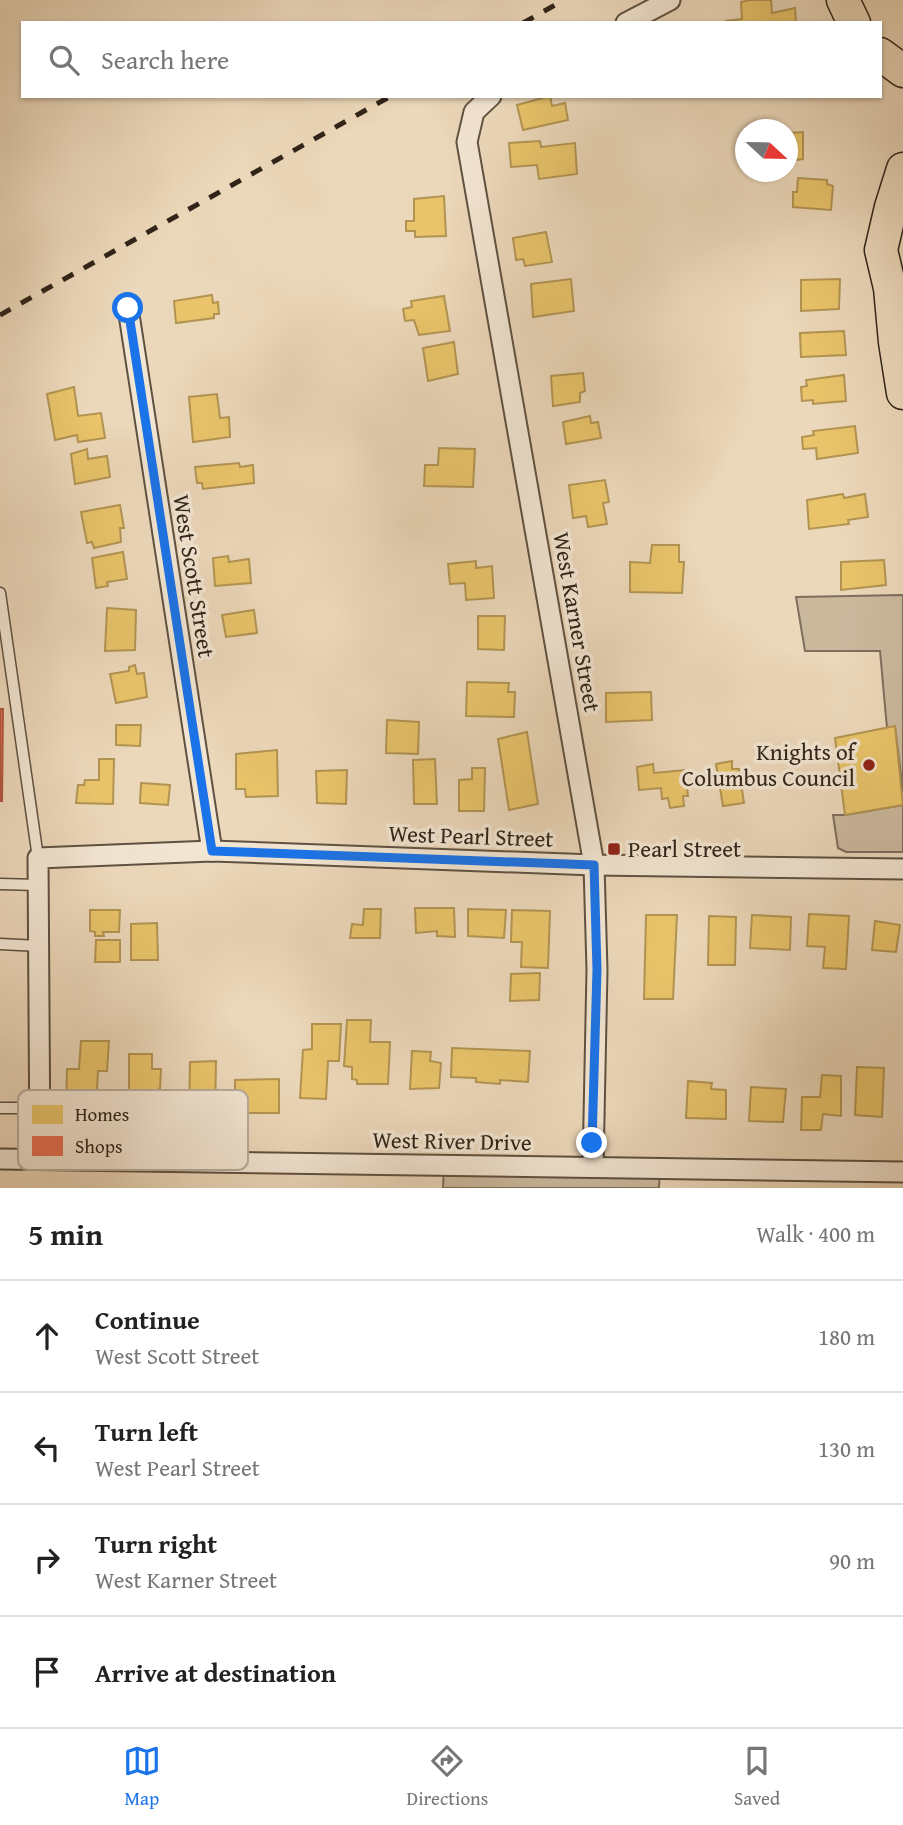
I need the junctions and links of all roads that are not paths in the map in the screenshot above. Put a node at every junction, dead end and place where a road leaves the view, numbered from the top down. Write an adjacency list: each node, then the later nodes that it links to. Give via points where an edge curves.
1 (670, 0): 3 (street)
2 (843, 0): 4 (main road)
3 (630, 21)
4 (853, 21)
5 (882, 55): 6 (main road)
6 (903, 71)
7 (489, 98): 15 (street, West Karner Street, via 474,112 467,142)
8 (903, 169): 9 (main road, via 881,250)
9 (897, 280): 11 (main road, via 895,342)
10 (128, 308): 13 (street, West Scott Street)
11 (903, 393)
12 (0, 593): 14 (lane)
13 (212, 851): 14 (street, West Pearl Street); 15 (street, West Pearl Street)
14 (38, 858): 18 (street)
15 (594, 865): 16 (street, West Pearl Street); 27 (street, West Karner Street)
16 (903, 869)
17 (0, 884): 18 (lane)
18 (38, 885): 20 (street)
19 (0, 944): 20 (lane)
20 (38, 946): 21 (street)
21 (40, 1090)
22 (0, 1108): 23 (lane)
23 (18, 1108)
24 (0, 1159): 25 (street, West River Drive)
25 (18, 1159)
26 (248, 1162): 27 (street, West River Drive)
27 (593, 1167): 28 (street, West River Drive)
28 (903, 1172)

